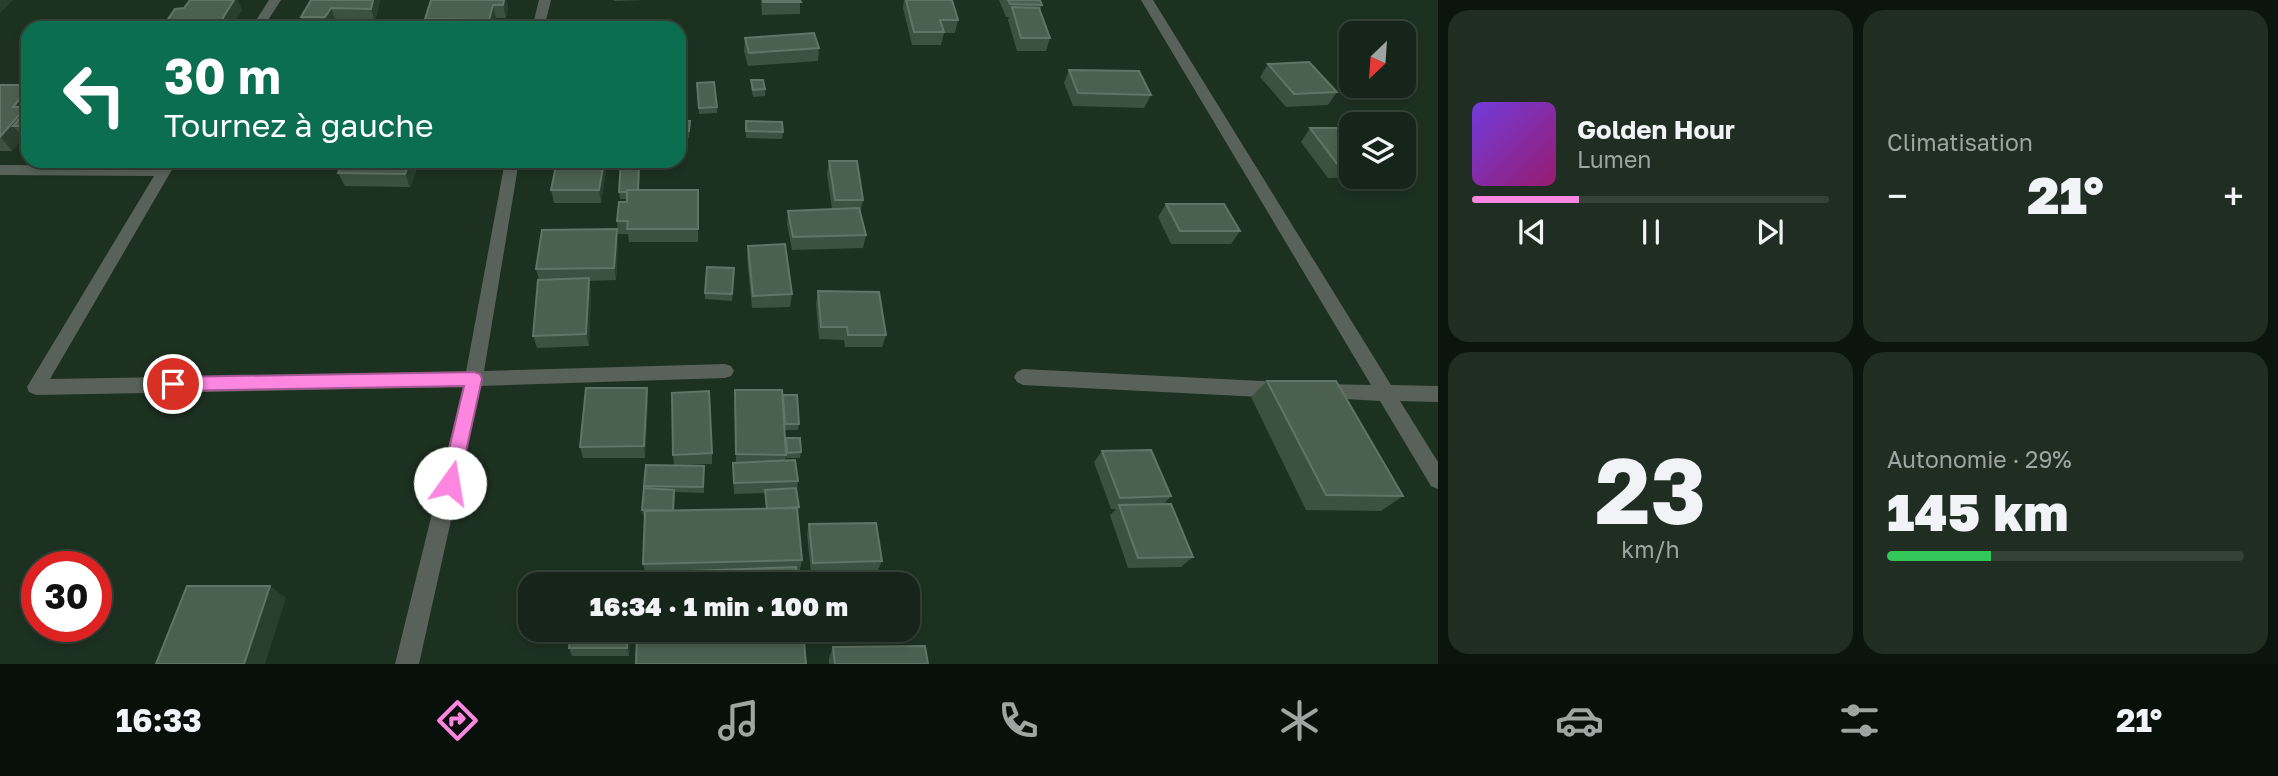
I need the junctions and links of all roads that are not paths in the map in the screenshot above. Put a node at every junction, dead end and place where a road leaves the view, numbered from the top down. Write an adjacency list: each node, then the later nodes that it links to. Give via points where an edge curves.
1 (275, 0): 4 (street)
2 (545, 0): 5 (street)
3 (1147, 0): 14 (street)
4 (262, 21)
5 (540, 21)
6 (84, 168): 9 (street)
7 (166, 168): 12 (street, via 36,387)
8 (511, 168): 12 (street)
9 (0, 170)
10 (725, 371): 12 (street)
11 (1023, 377): 14 (street)
12 (474, 379): 16 (street)
13 (1438, 394): 14 (street)
14 (1385, 395): 15 (street)
15 (1438, 480)
16 (407, 664)

